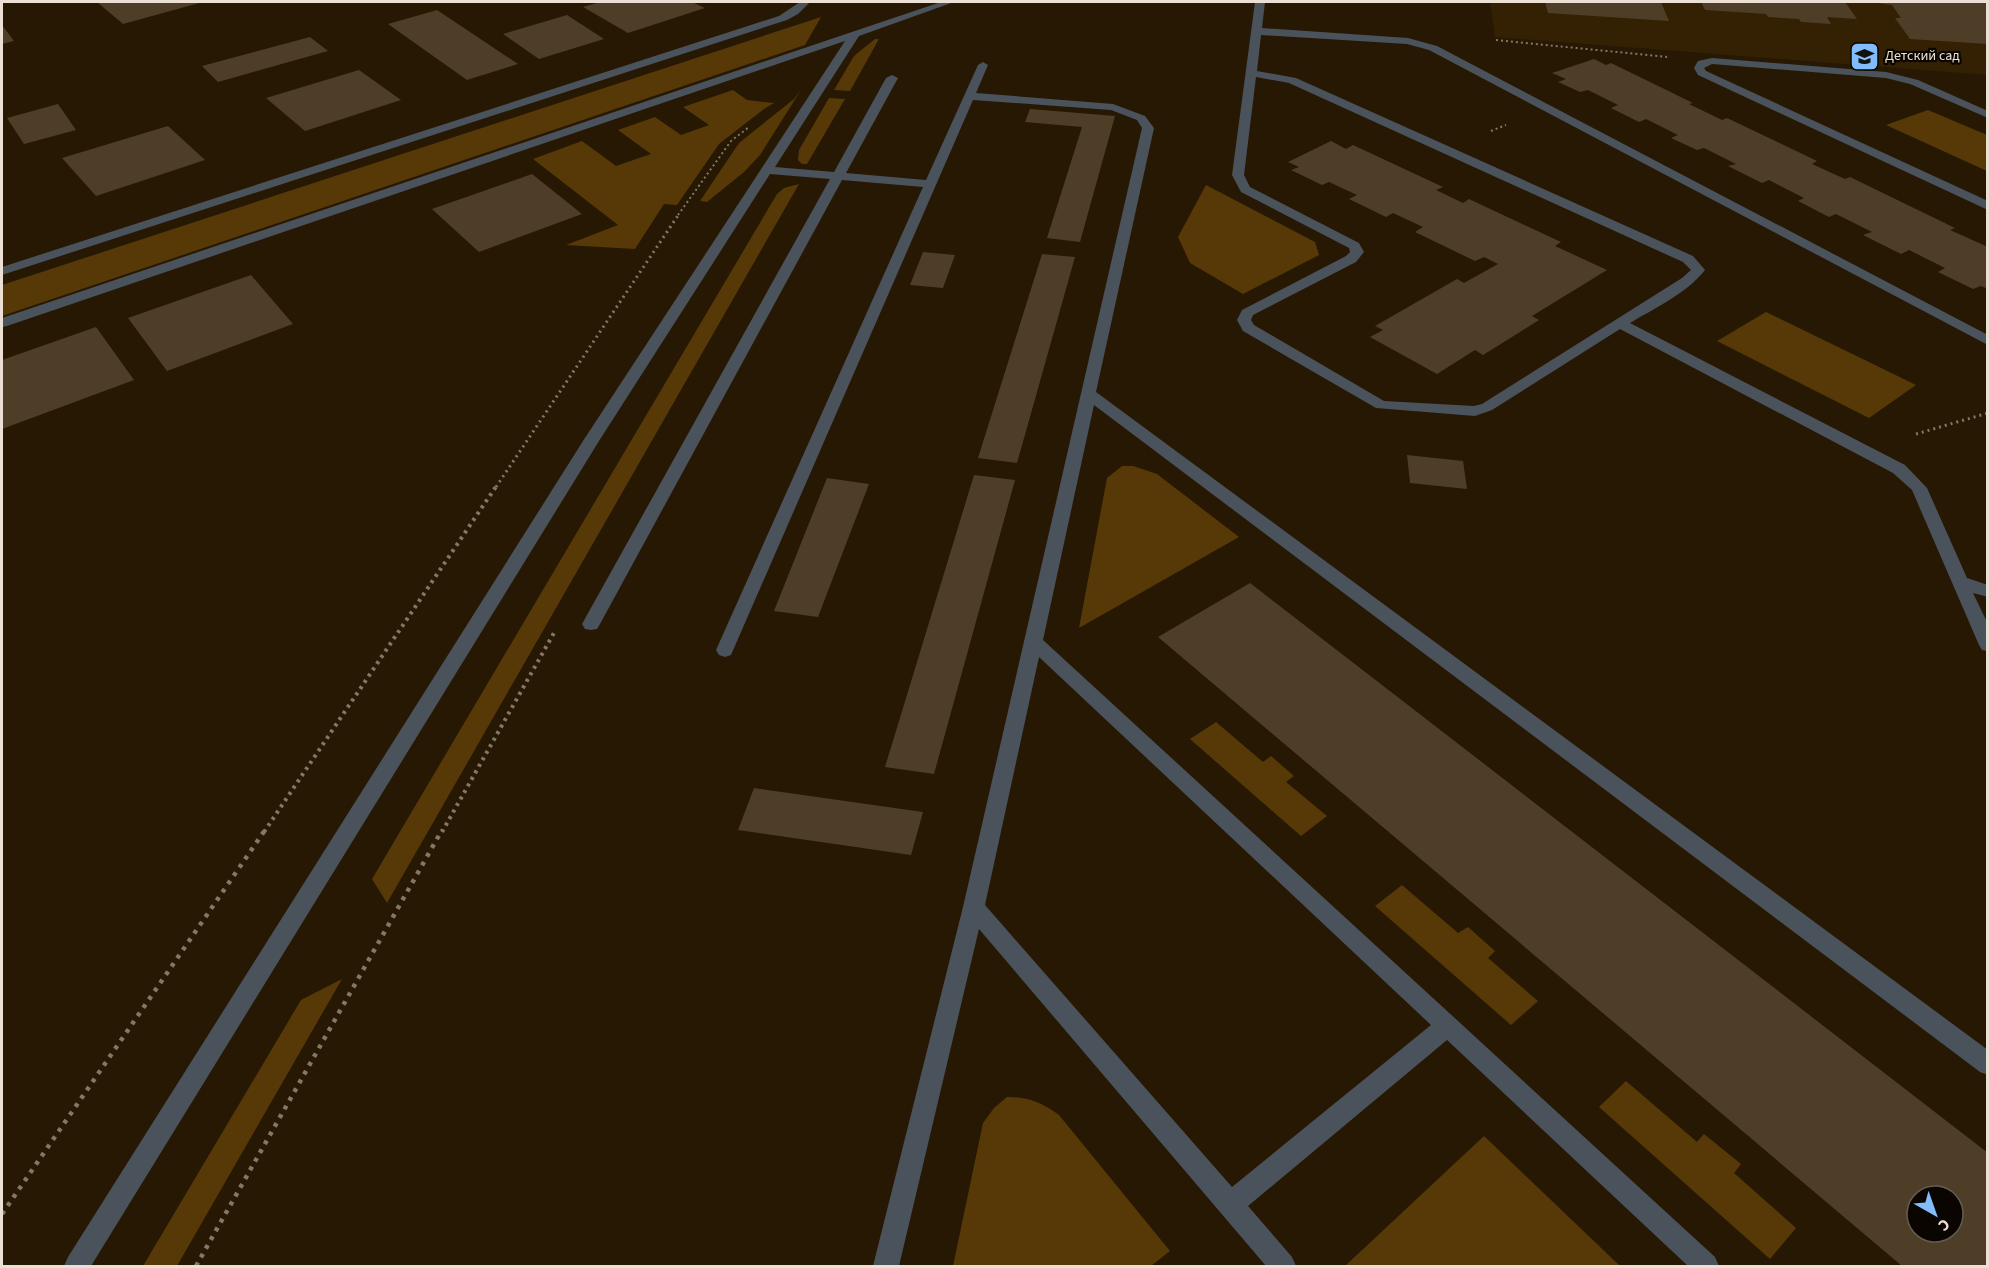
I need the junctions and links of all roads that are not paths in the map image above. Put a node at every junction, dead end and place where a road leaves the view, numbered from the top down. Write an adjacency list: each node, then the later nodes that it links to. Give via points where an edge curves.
1 (805, 2): 15 (street, via 783,18)
2 (949, 2): 5 (street)
3 (1260, 2): 4 (street)
4 (1255, 31): 7 (street); 18 (street, via 1422,44)
5 (855, 34): 11 (street); 16 (street)
6 (983, 65): 9 (street)
7 (1250, 73): 17 (street, via 1292,80 1689,259 1698,270); 17 (street, via 1238,176 1245,189 1354,246 1357,252 1352,259 1248,313 1244,321 1248,328 1381,405 1462,412 1487,407)
8 (892, 78): 12 (street)
9 (969, 96): 13 (street); 19 (street, via 1113,107 1141,118 1148,128)
10 (1988, 116): 14 (street, via 1900,77 1712,61 1699,68 1702,73)
11 (768, 170): 12 (street); 30 (street, via 591,441)
12 (837, 176): 13 (street); 22 (street)
13 (930, 184): 25 (street)
14 (1988, 206)
15 (2, 271)
16 (2, 323)
17 (1619, 324): 20 (street, via 1899,469 1919,488)
18 (1988, 341)
19 (1089, 394): 23 (street); 28 (street)
20 (1960, 582): 21 (street); 24 (street)
21 (1988, 591)
22 (591, 624)
23 (1034, 642): 26 (street); 27 (street)
24 (1988, 645)
25 (725, 650)
26 (975, 907): 29 (street); 31 (street)
27 (1447, 1026): 29 (street); 33 (street)
28 (1988, 1064)
29 (1230, 1205): 32 (street)
30 (77, 1266)
31 (886, 1266)
32 (1283, 1266)
33 (1706, 1266)

